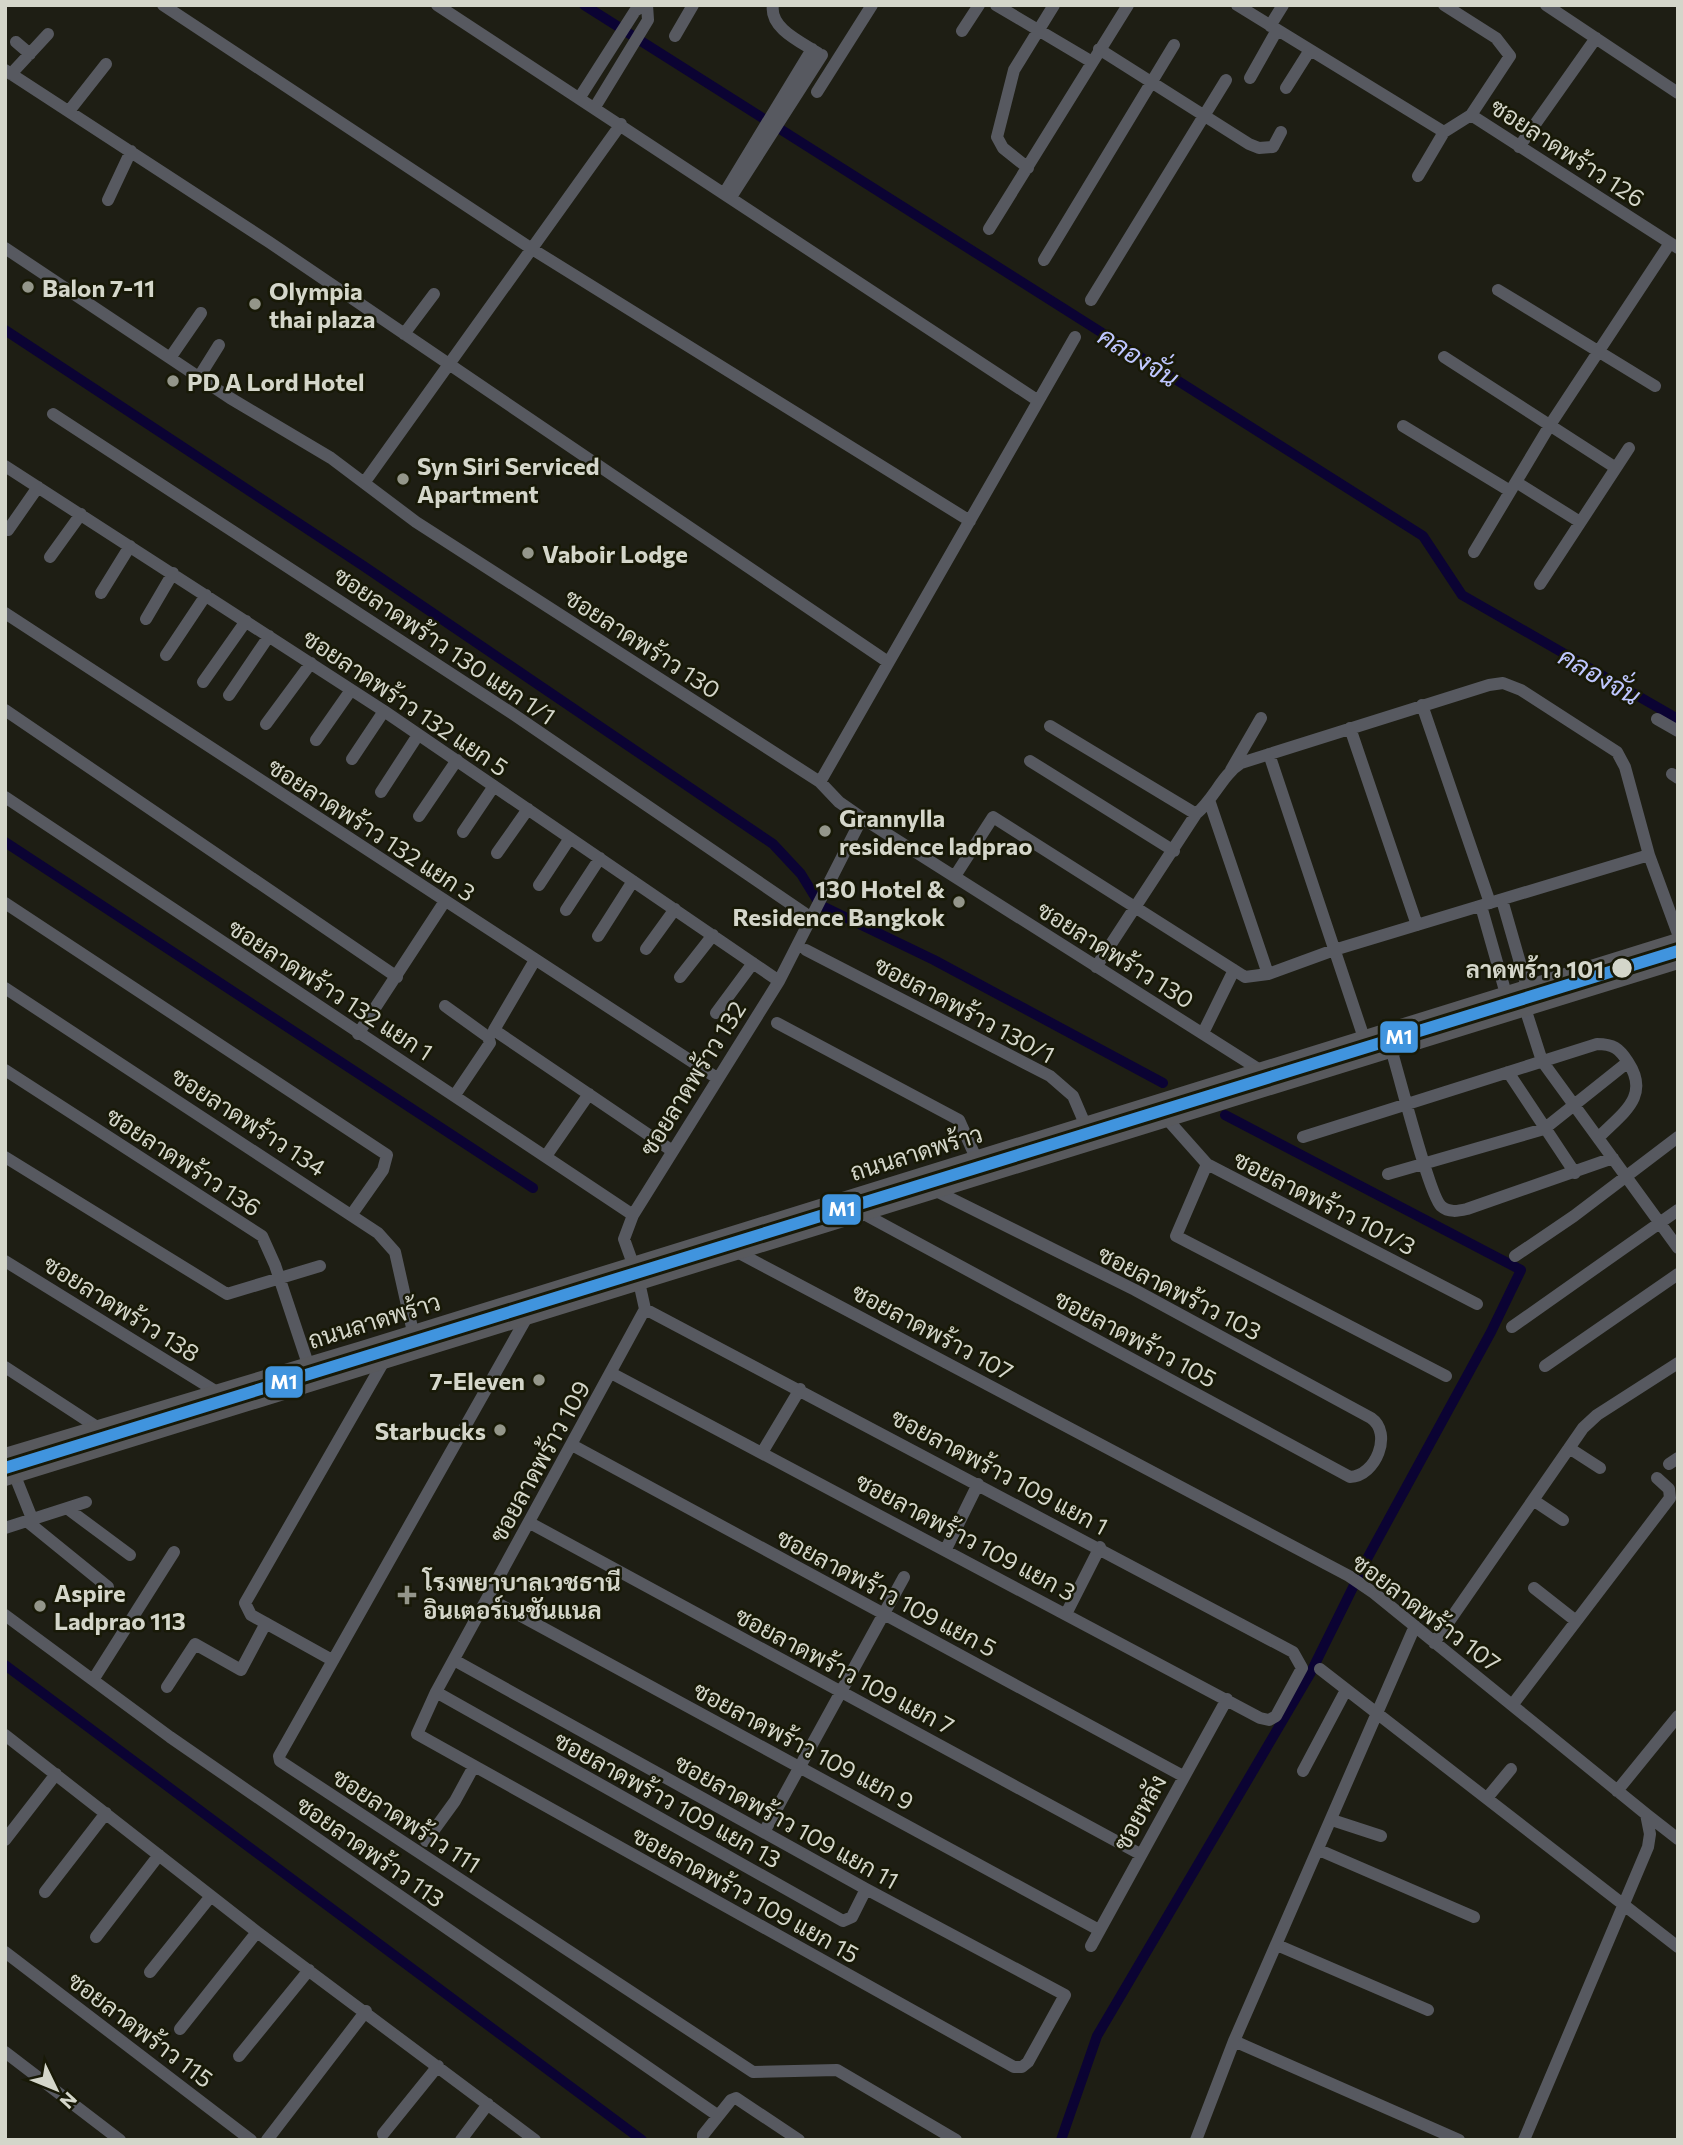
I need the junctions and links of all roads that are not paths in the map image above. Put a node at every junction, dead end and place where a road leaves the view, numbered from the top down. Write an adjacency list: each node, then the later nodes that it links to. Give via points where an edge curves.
1 (163, 5): 54 (street)
2 (437, 5): 37 (street)
3 (645, 5): 37 (street, via 635,11); 38 (street, via 648,20)
4 (693, 5): 19 (street)
5 (773, 5): 25 (street, via 780,27)
6 (872, 5): 27 (street)
7 (979, 5): 16 (street)
8 (996, 5): 17 (street)
9 (1054, 5): 17 (street)
10 (1128, 5): 23 (street)
11 (1237, 5): 15 (street)
12 (1283, 5): 15 (street)
13 (1444, 5): 40 (street, via 1496,38 1510,54)
14 (1546, 5): 20 (street)
15 (1274, 28): 24 (street); 31 (street)
16 (962, 31)
17 (1037, 32): 28 (street); 47 (street, via 1014,70 997,137 1003,148)
18 (48, 34): 26 (street)
19 (675, 36)
20 (1596, 38): 36 (street); 45 (street)
21 (16, 41): 26 (street)
22 (1174, 45): 32 (street)
23 (1099, 49): 28 (street); 32 (street)
24 (1310, 50): 34 (street); 44 (street)
25 (817, 52): 27 (street); 49 (street)
26 (30, 54): 30 (street)
27 (835, 62): 35 (street)
28 (1092, 62): 47 (street)
29 (106, 64): 39 (street)
30 (8, 72): 39 (street)
31 (1250, 78)
32 (1152, 80): 41 (street); 55 (street)
33 (1226, 80): 41 (street)
34 (1286, 88)
35 (817, 92)
36 (1678, 93)
37 (580, 97): 38 (street)
38 (595, 107): 42 (street)
39 (69, 111): 46 (street)
40 (1471, 115): 44 (street); 45 (street, ซอยลาดพร้าว 126)
41 (1206, 117): 43 (street, via 1259,148 1273,147); 58 (street)
42 (621, 124): 49 (street); 54 (street)
43 (1281, 132)
44 (1444, 132): 48 (street)
45 (1519, 147): 52 (street, ซอยลาดพร้าว 126)
46 (131, 151): 50 (street); 60 (street)
47 (1028, 168): 51 (street)
48 (1418, 176)
49 (728, 195): 69 (street)
50 (108, 200)
51 (989, 229)
52 (1674, 245): 63 (street)
53 (5, 248): 65 (street, ซอยลาดพร้าว 130)
54 (532, 249): 66 (street); 80 (street)
55 (1044, 260)
56 (1498, 290): 63 (street)
57 (434, 295): 60 (street)
58 (1091, 300)
59 (201, 313): 65 (street)
60 (404, 334): 66 (street)
61 (1075, 337): 69 (street)
62 (219, 345): 67 (street)
63 (1597, 352): 68 (street); 71 (street)
64 (1444, 357): 71 (street)
65 (170, 358): 67 (street, ซอยลาดพร้าว 130)
66 (450, 366): 76 (street); 95 (street)
67 (199, 377): 76 (street, ซอยลาดพร้าว 130)
68 (1655, 386)
69 (1037, 400): 80 (street)
70 (53, 414): 140 (street, ซอยลาดพร้าว 130 แยก 1/1)
71 (1550, 425): 75 (street); 77 (street)
72 (1403, 426): 77 (street)
73 (1629, 448): 75 (street)
74 (5, 466): 78 (street, ซอยลาดพร้าว 132 แยก 5)
75 (1616, 468): 81 (street)
76 (364, 482): 116 (street, ซอยลาดพร้าว 130, via 426,528)
77 (1513, 486): 81 (street); 84 (street)
78 (38, 487): 79 (street, ซอยลาดพร้าว 132 แยก 5); 82 (street)
79 (81, 514): 83 (street, ซอยลาดพร้าว 132 แยก 5); 85 (street)
80 (970, 521): 95 (street)
81 (1580, 522): 87 (street)
82 (8, 530)
83 (130, 546): 86 (street, ซอยลาดพร้าว 132 แยก 5); 88 (street)
84 (1474, 552)
85 (50, 556)
86 (173, 573): 89 (street, ซอยลาดพร้าว 132 แยก 5); 91 (street)
87 (1540, 584)
88 (101, 593)
89 (206, 595): 92 (street, ซอยลาดพร้าว 132 แยก 5); 94 (street)
90 (5, 613): 134 (street, ซอยลาดพร้าว 132 แยก 3)
91 (146, 619)
92 (246, 621): 93 (street, ซอยลาดพร้าว 132 แยก 5); 97 (street)
93 (269, 636): 96 (street, ซอยลาดพร้าว 132 แยก 5); 99 (street)
94 (166, 655)
95 (888, 662): 116 (street)
96 (311, 663): 98 (street, ซอยลาดพร้าว 132 แยก 5); 105 (street)
97 (203, 682)
98 (351, 690): 102 (street, ซอยลาดพร้าว 132 แยก 5); 110 (street)
99 (229, 695)
100 (1422, 705): 107 (street); 129 (street, via 1503,683 1604,742 1617,752 1625,767); 136 (street)
101 (5, 710): 155 (street)
102 (384, 711): 109 (street, ซอยลาดพร้าว 132 แยก 5); 112 (street)
103 (1261, 718): 115 (street)
104 (1657, 719): 108 (street)
105 (266, 724)
106 (1050, 726): 122 (street)
107 (1350, 728): 111 (street); 141 (street)
108 (1678, 731)
109 (418, 734): 113 (street, ซอยลาดพร้าว 132 แยก 5); 118 (street)
110 (316, 740)
111 (1269, 754): 115 (street); 148 (street)
112 (352, 759)
113 (457, 760): 117 (street, ซอยลาดพร้าว 132 แยก 5); 123 (street)
114 (1030, 761): 127 (street)
115 (1231, 770): 120 (street)
116 (820, 782): 124 (street, ซอยลาดพร้าว 130)
117 (494, 786): 121 (street, ซอยลาดพร้าว 132 แยก 5); 125 (street)
118 (381, 792)
119 (5, 797): 165 (street, ซอยลาดพร้าว 132 แยก 1)
120 (1210, 803): 122 (street); 154 (street)
121 (528, 809): 126 (street, ซอยลาดพร้าว 132 แยก 5); 128 (street)
122 (1196, 814): 127 (street)
123 (419, 817)
124 (862, 818): 131 (street, ซอยลาดพร้าว 130); 140 (street, ซอยลาดพร้าว 132)
125 (463, 832)
126 (570, 838): 130 (street, ซอยลาดพร้าว 132 แยก 5); 133 (street)
127 (1174, 851): 137 (street)
128 (497, 853)
129 (1649, 855): 136 (street); 142 (street)
130 (600, 858): 132 (street, ซอยลาดพร้าว 132 แยก 5); 139 (street)
131 (955, 876): 137 (street, via 993,817); 152 (street, ซอยลาดพร้าว 130)
132 (633, 881): 138 (street, ซอยลาดพร้าว 132 แยก 5); 144 (street)
133 (539, 885)
134 (445, 901): 149 (street, ซอยลาดพร้าว 132 แยก 3); 155 (street)
135 (5, 903): 200 (street, via 387,1156 383,1170)
136 (1491, 903): 141 (street); 158 (street); 160 (street)
137 (1135, 907): 152 (street); 153 (street)
138 (675, 909): 143 (street, ซอยลาดพร้าว 132 แยก 5); 146 (street)
139 (566, 910)
140 (812, 914): 157 (street, ซอยลาดพร้าว 132)
141 (1417, 925): 148 (street)
142 (1678, 934)
143 (713, 935): 151 (street, ซอยลาดพร้าว 132 แยก 5); 156 (street)
144 (598, 936)
145 (1678, 940): 158 (main road, ถนนลาดพร้าว)
146 (646, 949)
147 (806, 950): 180 (street, ซอยลาดพร้าว 130/1, via 1050,1076 1073,1096)
148 (1334, 950): 154 (street); 167 (street)
149 (535, 960): 174 (street, ซอยลาดพร้าว 132 แยก 3); 176 (street, via 494,1030)
150 (1678, 962): 162 (main road, ถนนลาดพร้าว)
151 (753, 963): 157 (street, ซอยลาดพร้าว 132 แยก 5); 163 (street)
152 (1096, 967): 166 (street, ซอยลาดพร้าว 130)
153 (1234, 970): 154 (street, via 1245,977); 166 (street)
154 (1268, 974)
155 (397, 976): 165 (street)
156 (680, 977)
157 (779, 981): 174 (street, ซอยลาดพร้าว 132)
158 (1527, 987): 160 (main road, ถนนลาดพร้าว)
159 (5, 988): 200 (street, ซอยลาดพร้าว 134)
160 (1506, 994): 167 (main road, ถนนลาดพร้าว)
161 (445, 1006): 175 (street, via 490,1043)
162 (1525, 1008): 168 (main road, ถนนลาดพร้าว); 169 (street)
163 (716, 1013)
164 (777, 1023): 188 (street, via 959,1120)
165 (358, 1034): 175 (street, ซอยลาดพร้าว 132 แยก 1)
166 (1203, 1034): 172 (street, ซอยลาดพร้าว 130)
167 (1364, 1038): 172 (main road, ถนนลาดพร้าว)
168 (1391, 1049): 177 (street); 179 (main road, ถนนลาดพร้าว)
169 (1542, 1061): 170 (street, via 1597,1044 1615,1046); 173 (street); 178 (street)
170 (1628, 1062): 178 (street); 184 (street, via 1637,1075 1637,1094)
171 (5, 1070): 211 (street, ซอยลาดพร้าว 136, via 262,1236)
172 (1261, 1070): 180 (main road, ถนนลาดพร้าว)
173 (1508, 1072): 177 (street); 181 (street)
174 (717, 1078): 185 (street, ซอยลาดพร้าว 132)
175 (455, 1094): 186 (street, ซอยลาดพร้าว 132 แยก 1)
176 (589, 1094): 185 (street); 186 (street)
177 (1408, 1105): 182 (street); 191 (street)
178 (1575, 1106): 181 (street); 184 (street)
179 (1167, 1119): 190 (street, ซอยลาดพร้าว 101/3); 197 (main road, ถนนลาดพร้าว)
180 (1085, 1124): 188 (main road, ถนนลาดพร้าว)
181 (1544, 1129): 191 (street); 194 (street)
182 (1303, 1137)
183 (1678, 1137): 196 (street)
184 (1598, 1138): 189 (street)
185 (671, 1150): 202 (street, ซอยลาดพร้าว 132)
186 (546, 1156): 202 (street, ซอยลาดพร้าว 132 แยก 1)
187 (5, 1157): 211 (street, via 227,1294)
188 (976, 1158): 192 (main road, ถนนลาดพร้าว)
189 (1613, 1158): 194 (street); 196 (street)
190 (1207, 1164): 213 (street, ซอยลาดพร้าว 101/3); 224 (street, via 1176,1236)
191 (1424, 1164): 194 (street, via 1438,1203 1453,1212); 195 (street)
192 (954, 1165): 193 (main road, ถนนลาดพร้าว); 197 (main road)
193 (930, 1172): 198 (main road); 208 (main road, ถนนลาดพร้าว)
194 (1575, 1173)
195 (1388, 1174)
196 (1625, 1176): 203 (street); 206 (street)
197 (960, 1184): 198 (main road, ถนนลาดพร้าว)
198 (936, 1191): 201 (main road, ถนนลาดพร้าว); 229 (street, ซอยลาดพร้าว 103, via 1169,1308 1371,1418 1383,1433)
199 (1678, 1210): 203 (street)
200 (352, 1214): 217 (street, ซอยลาดพร้าว 134, via 388,1241 395,1252)
201 (864, 1214): 205 (main road, ถนนลาดพร้าว); 229 (street, ซอยลาดพร้าว 105, via 1350,1477 1364,1473)
202 (633, 1215): 208 (street, ซอยลาดพร้าว 132, via 624,1239)
203 (1660, 1223): 204 (street); 216 (street)
204 (1678, 1248)
205 (739, 1253): 212 (main road, ถนนลาดพร้าว); 257 (street, ซอยลาดพร้าว 107, via 1349,1576)
206 (1515, 1256)
207 (5, 1261): 226 (street, ซอยลาดพร้าว 138)
208 (633, 1264): 217 (main road, ถนนลาดพร้าว)
209 (320, 1266): 211 (street)
210 (1678, 1273): 221 (street)
211 (280, 1279): 220 (street, ซอยลาดพร้าว 136)
212 (639, 1282): 214 (street); 215 (main road, ถนนลาดพร้าว)
213 (1477, 1304)
214 (645, 1309): 223 (street, ซอยลาดพร้าว 109); 225 (street, ซอยลาดพร้าว 109 แยก 1)
215 (527, 1317): 218 (main road, ถนนลาดพร้าว); 259 (street, ซอยลาดพร้าว 111)
216 (1512, 1326)
217 (413, 1332): 220 (main road, ถนนลาดพร้าว)
218 (384, 1361): 234 (main road, ถนนลาดพร้าว); 256 (street, via 245,1603 251,1615)
219 (1678, 1363): 230 (street, via 1591,1419)
220 (308, 1364): 226 (main road, ถนนลาดพร้าว)
221 (1545, 1366)
222 (5, 1367): 227 (street)
223 (611, 1373): 228 (street, ซอยลาดพร้าว 109); 231 (street, ซอยลาดพร้าว 109 แยก 3)
224 (1446, 1376)
225 (800, 1389): 231 (street); 236 (street, ซอยลาดพร้าว 109 แยก 1)
226 (217, 1392): 227 (main road, ถนนลาดพร้าว)
227 (97, 1427): 232 (main road, ถนนลาดพร้าว)
228 (572, 1445): 242 (street, ซอยลาดพร้าว 109); 252 (street, ซอยลาดพร้าว 109 แยก 5)
229 (1380, 1448)
230 (1569, 1448): 233 (street); 237 (street)
231 (763, 1451): 245 (street, ซอยลาดพร้าว 109 แยก 3)
232 (5, 1455)
233 (1600, 1468)
234 (10, 1477): 241 (street)
235 (1657, 1478): 255 (street, via 1669,1489 1670,1498)
236 (978, 1485): 244 (street, ซอยลาดพร้าว 109 แยก 1); 245 (street)
237 (1533, 1500): 240 (street); 258 (street)
238 (86, 1502): 239 (street)
239 (68, 1509): 241 (street); 247 (street)
240 (1563, 1520)
241 (31, 1521): 243 (street); 249 (street)
242 (530, 1523): 251 (street, ซอยลาดพร้าว 109); 266 (street, ซอยลาดพร้าว 109 แยก 7)
243 (5, 1528)
244 (1100, 1547): 253 (street); 267 (street, ซอยลาดพร้าว 109 แยก 1, via 1293,1652 1302,1668)
245 (946, 1549): 253 (street, ซอยลาดพร้าว 109 แยก 3)
246 (174, 1552): 262 (street)
247 (131, 1555)
248 (904, 1577): 252 (street)
249 (108, 1587)
250 (1534, 1588): 255 (street)
251 (488, 1598): 260 (street, ซอยลาดพร้าว 109); 274 (street, ซอยลาดพร้าว 109 แยก 9)
252 (884, 1614): 266 (street); 279 (street, ซอยลาดพร้าว 109 แยก 5)
253 (1066, 1614): 268 (street, ซอยลาดพร้าว 109 แยก 3)
254 (5, 1615): 262 (street, ซอยลาดพร้าว 113)
255 (1576, 1621): 269 (street)
256 (265, 1623): 259 (street); 263 (street, via 241,1670 195,1644)
257 (1415, 1626): 258 (street, ซอยลาดพร้าว 107); 270 (street)
258 (1434, 1643): 269 (street, ซอยลาดพร้าว 107)
259 (332, 1660): 325 (street, ซอยลาดพร้าว 111, via 279,1756 282,1765 551,1936 753,2072 836,2070)
260 (454, 1660): 265 (street, ซอยลาดพร้าว 109); 285 (street, ซอยลาดพร้าว 109 แยก 11)
261 (1320, 1669): 264 (street)
262 (93, 1680): 316 (street, ซอยลาดพร้าว 113)
263 (167, 1687)
264 (1346, 1690): 270 (street); 277 (street)
265 (436, 1692): 272 (street, ซอยลาดพร้าว 109); 293 (street, ซอยลาดพร้าว 109 แยก 13, via 843,1921 852,1917)
266 (840, 1692): 274 (street); 291 (street, ซอยลาดพร้าว 109 แยก 7)
267 (1290, 1693): 268 (street, ซอยลาดพร้าว 109 แยก 3, via 1269,1720)
268 (1227, 1699): 279 (street, ซอยหลัง)
269 (1513, 1704): 280 (street, ซอยลาดพร้าว 107)
270 (1377, 1714): 281 (street); 284 (street)
271 (1678, 1716): 280 (street)
272 (416, 1731): 275 (street, ซอยลาดพร้าว 109 แยก 15)
273 (5, 1735): 278 (street)
274 (800, 1767): 285 (street); 298 (street, ซอยลาดพร้าว 109 แยก 9)
275 (473, 1768): 289 (street); 310 (street, ซอยลาดพร้าว 109 แยก 15, via 1014,2067 1028,2062)
276 (1511, 1769): 281 (street)
277 (1303, 1771)
278 (57, 1774): 282 (street); 288 (street)
279 (1183, 1776): 291 (street, ซอยหลัง)
280 (1618, 1791): 283 (street, ซอยลาดพร้าว 107)
281 (1487, 1798): 296 (street)
282 (106, 1813): 292 (street); 294 (street)
283 (1646, 1814): 287 (street, ซอยลาดพร้าว 107); 296 (street, via 1648,1847)
284 (1332, 1820): 286 (street); 290 (street)
285 (764, 1832): 293 (street, ซอยลาดพร้าว 109 แยก 11)
286 (1381, 1836)
287 (1678, 1839)
288 (5, 1840)
289 (426, 1841)
290 (1319, 1850): 297 (street); 301 (street)
291 (1140, 1854): 298 (street, ซอยหลัง)
292 (159, 1855): 295 (street); 300 (street)
293 (866, 1889): 310 (street, ซอยลาดพร้าว 109 แยก 11, via 1065,1995)
294 (45, 1892)
295 (211, 1896): 299 (street); 306 (street)
296 (1625, 1905): 303 (street); 328 (street)
297 (1474, 1917)
298 (1099, 1930): 302 (street, ซอยหลัง)
299 (257, 1932): 305 (street); 309 (street)
300 (96, 1937)
301 (1277, 1945): 307 (street); 311 (street)
302 (1091, 1946)
303 (1678, 1947)
304 (5, 1952): 319 (street, ซอยลาดพร้าว 115)
305 (309, 1970): 308 (street); 313 (street)
306 (150, 1972)
307 (1428, 2010)
308 (366, 2011): 314 (street); 320 (street)
309 (180, 2029)
310 (1045, 2032)
311 (1234, 2042): 326 (street); 327 (street)
312 (5, 2052): 318 (street)
313 (239, 2056)
314 (438, 2066): 315 (street); 317 (street)
315 (488, 2104): 321 (street); 322 (street)
316 (717, 2115): 323 (street); 324 (street, via 740,2099)
317 (383, 2134)
318 (120, 2140)
319 (251, 2140)
320 (267, 2140)
321 (461, 2140)
322 (535, 2140)
323 (703, 2140)
324 (799, 2140)
325 (956, 2140)
326 (1196, 2140)
327 (1460, 2140)
328 (1524, 2140)

